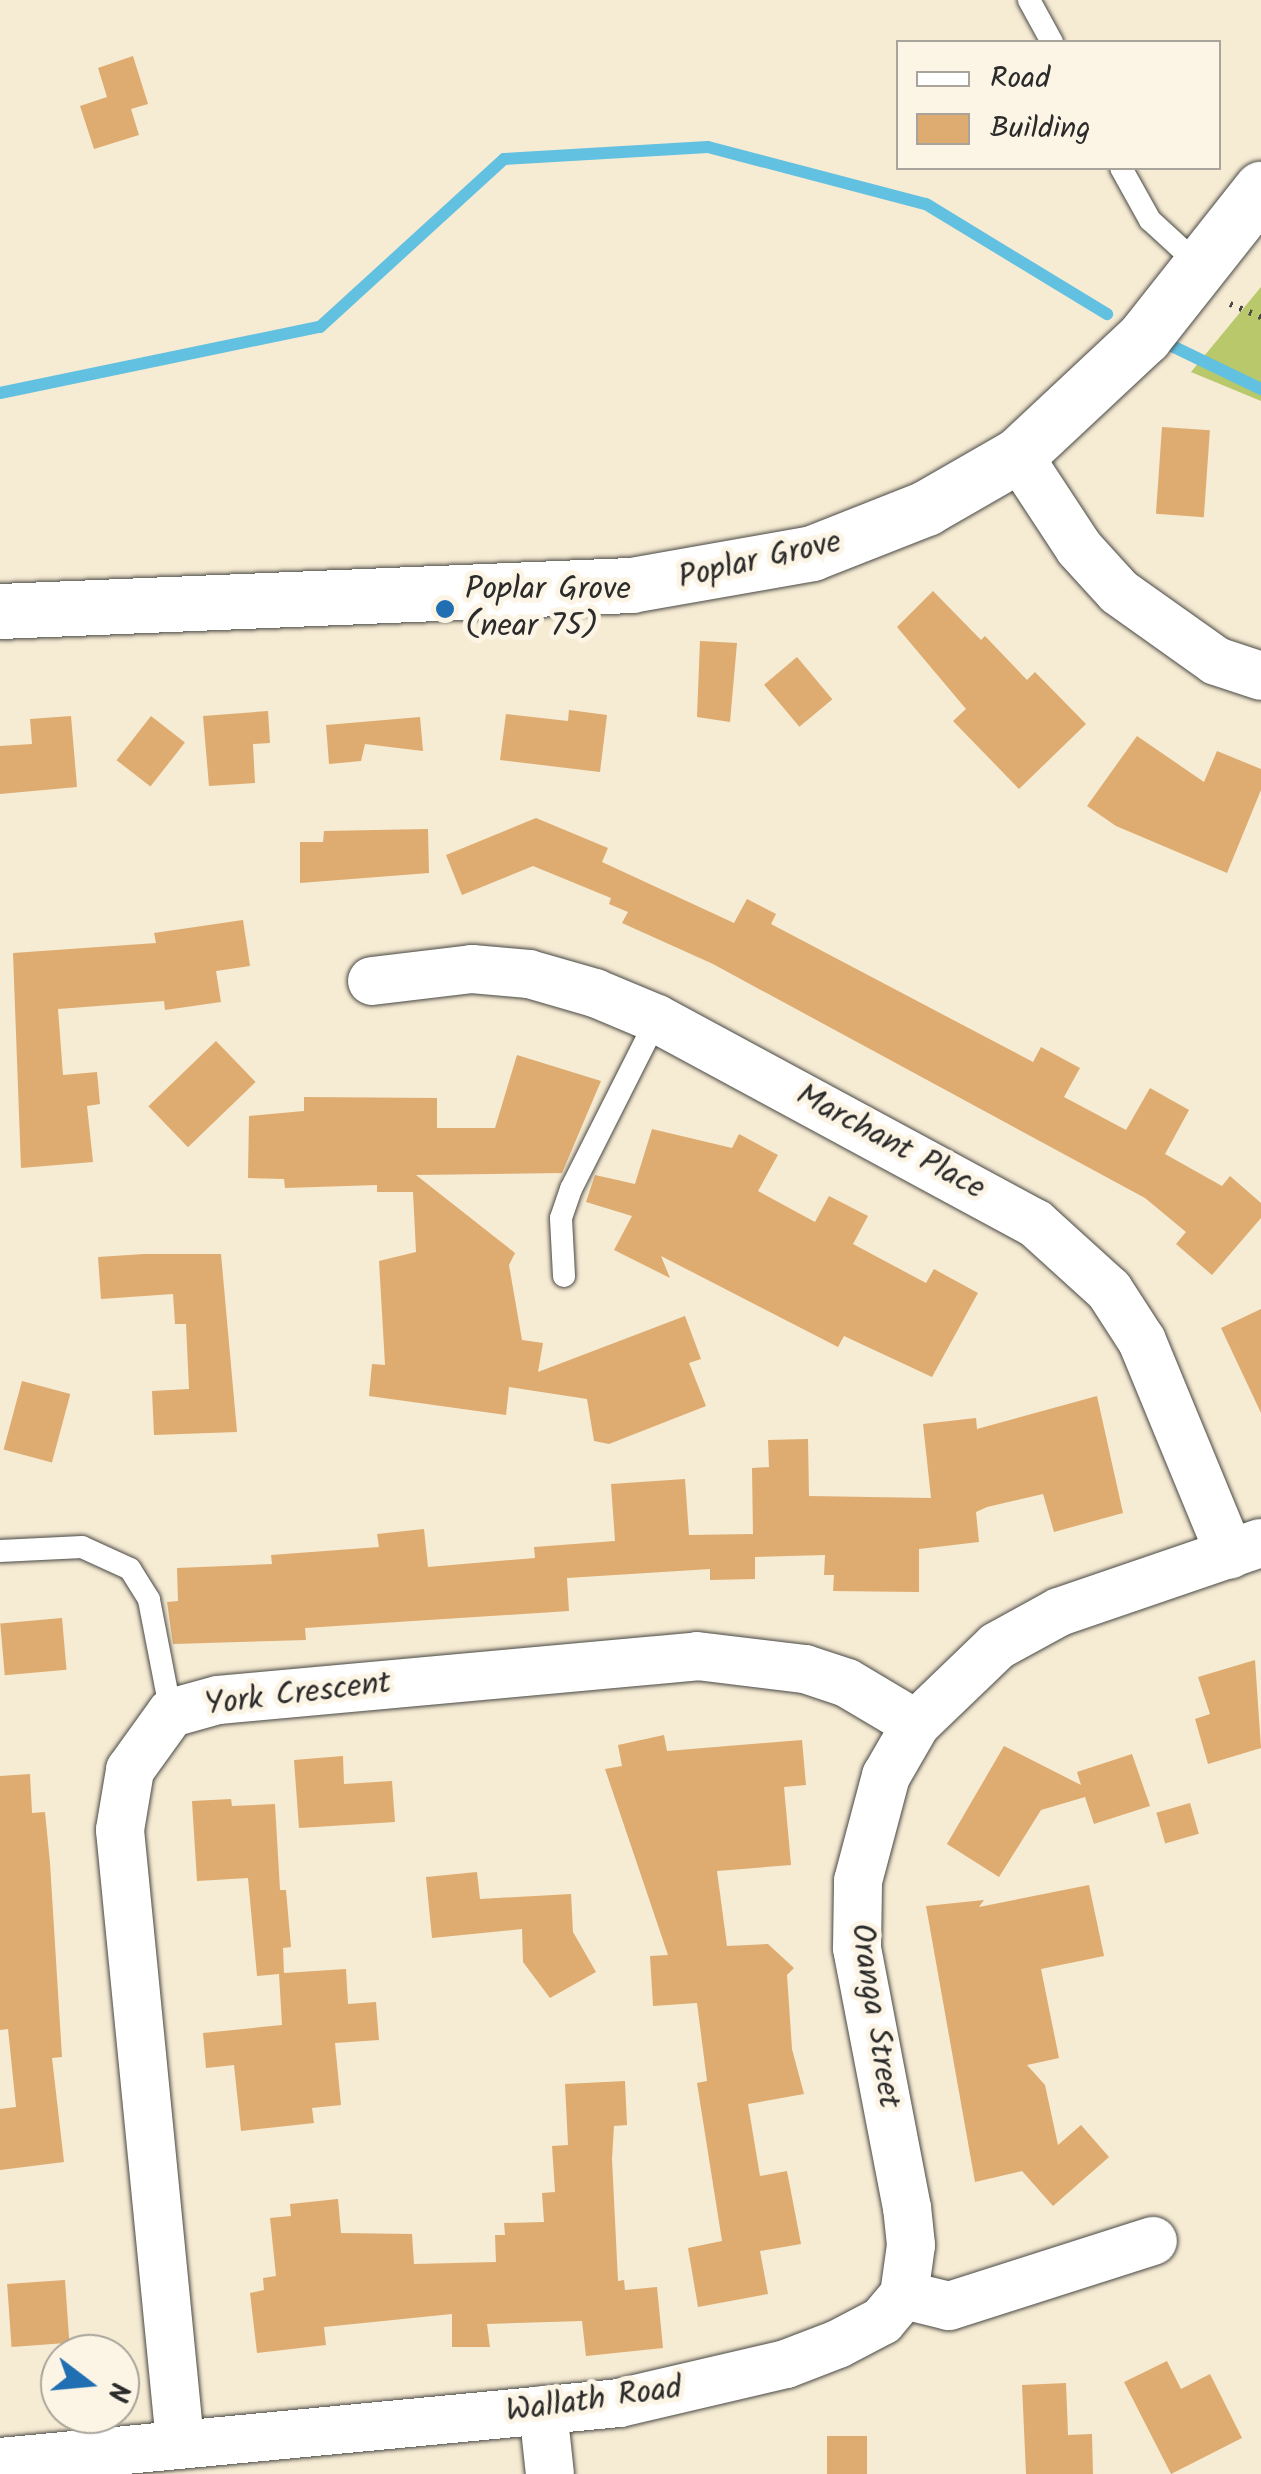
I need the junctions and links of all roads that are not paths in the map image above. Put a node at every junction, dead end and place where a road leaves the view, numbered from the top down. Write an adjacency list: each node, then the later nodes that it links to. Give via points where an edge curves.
1 (1029, 0): 2 (lane)
2 (1051, 40)
3 (1122, 170): 5 (lane, via 1150,220)
4 (1261, 190): 5 (street, Poplar Grove)
5 (1200, 266): 6 (street, Poplar Grove, via 1144,337)
6 (1018, 456): 7 (street, Poplar Grove, via 873,533 687,580); 8 (street, via 1079,548 1118,592 1216,660)
7 (0, 611)
8 (1261, 676)
9 (372, 982): 10 (street, Marchant Place, via 472,969 529,974)
10 (657, 1019): 11 (lane, via 566,1203); 12 (street, Marchant Place, via 988,1194 1075,1255 1110,1290 1142,1341)
11 (564, 1276)
12 (1245, 1549): 15 (street, Oranga Street, via 1059,1612 997,1646)
13 (0, 1550): 14 (lane, via 82,1546 130,1569 150,1600)
14 (171, 1713): 15 (street, York Crescent, via 218,1700 697,1656 805,1669 847,1684); 19 (street, York Crescent, via 130,1770 120,1830)
15 (916, 1724): 17 (street, Oranga Street, via 886,1776 858,1881 858,1948 911,2245)
16 (1153, 2240): 17 (street, via 949,2306)
17 (904, 2295): 18 (street, Wallath Road, via 882,2321 786,2364 619,2403)
18 (543, 2410): 19 (street, Wallath Road); 22 (street)
19 (180, 2442): 21 (street, Wallath Road)
20 (0, 2462): 21 (street, Wallath Road)
21 (48, 2465)
22 (550, 2474)

